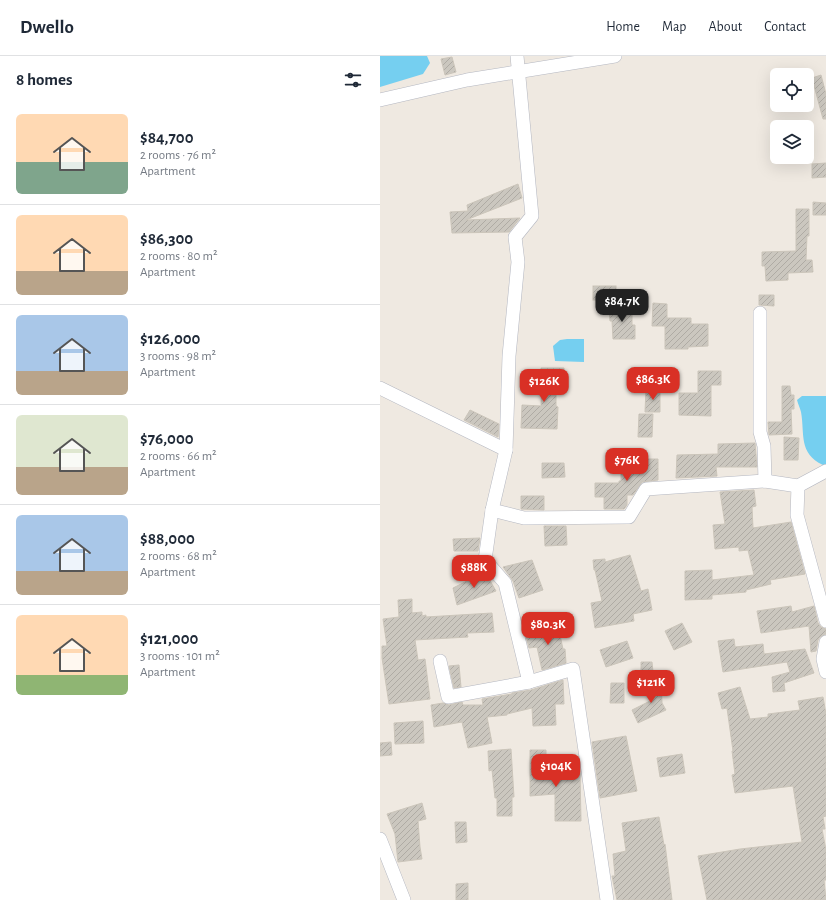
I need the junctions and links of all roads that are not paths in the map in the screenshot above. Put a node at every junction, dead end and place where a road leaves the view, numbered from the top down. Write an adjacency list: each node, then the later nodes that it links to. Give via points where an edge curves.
1 (517, 56): 3 (street)
2 (615, 56): 3 (street)
3 (519, 72): 4 (street, via 467,80); 7 (street, via 532,216 515,237 518,262)
4 (380, 100)
5 (760, 313): 9 (street, via 760,432 764,446)
6 (380, 388): 7 (street)
7 (506, 450): 11 (street)
8 (826, 471): 10 (street)
9 (765, 481): 10 (street); 11 (street, via 646,489 629,517 524,518)
10 (798, 486): 12 (street, via 797,515)
11 (492, 510): 16 (street, via 485,560 505,583)
12 (826, 621)
13 (826, 642): 15 (street, via 823,660)
14 (440, 660): 16 (street, via 448,697)
15 (826, 672)
16 (529, 682): 20 (street, via 573,669)
17 (380, 839): 18 (street)
18 (384, 858): 19 (street)
19 (404, 900)
20 (607, 900)

